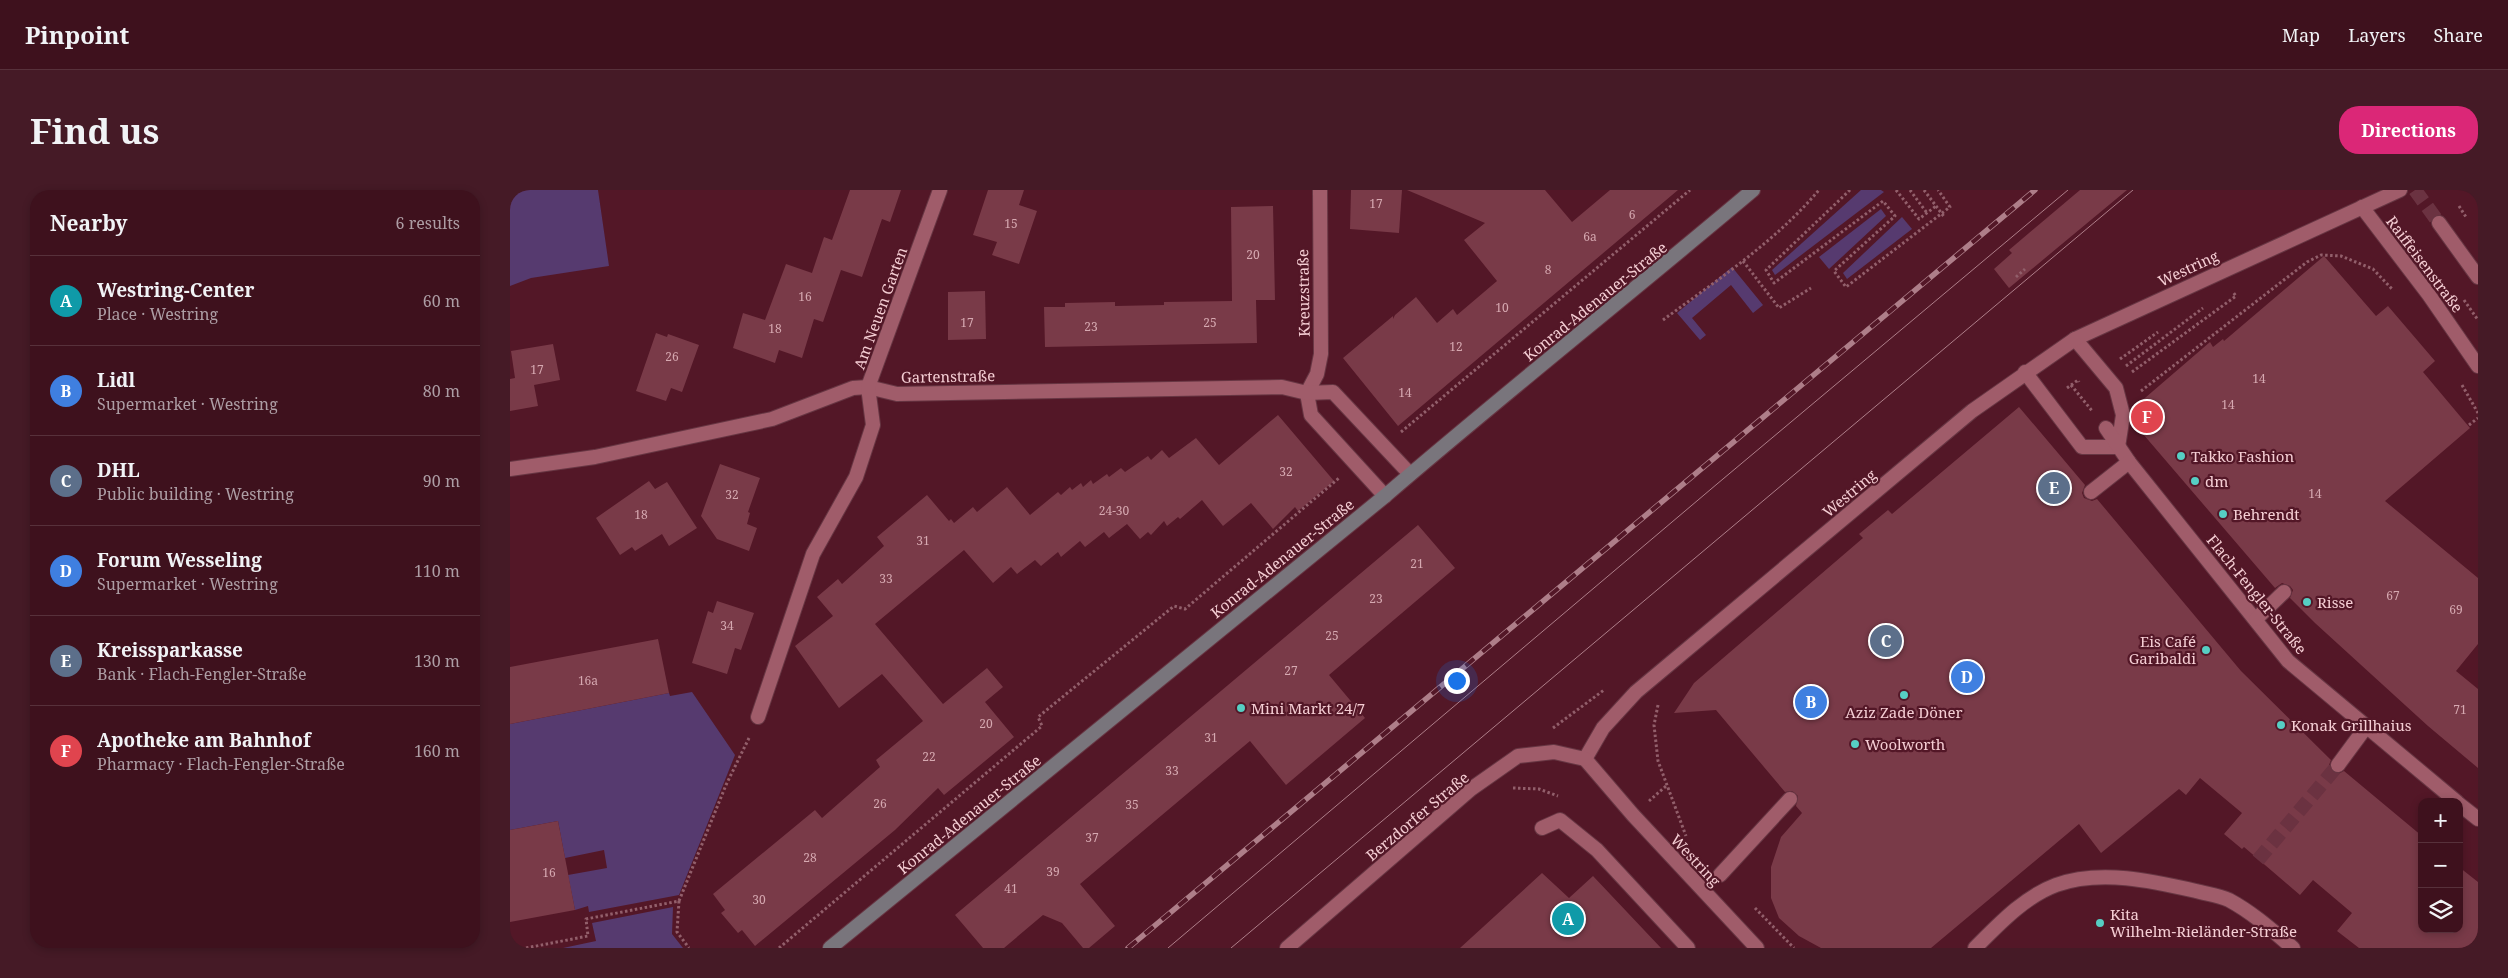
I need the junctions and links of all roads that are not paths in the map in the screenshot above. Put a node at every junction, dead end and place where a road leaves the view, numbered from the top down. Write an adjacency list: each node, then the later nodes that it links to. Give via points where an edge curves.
1 (940, 190): 11 (street, Am Neuen Garten)
2 (1320, 190): 12 (street, Kreuzstraße, via 1320,354 1317,374)
3 (1753, 190): 17 (main road, Konrad-Adenauer-Straße)
4 (2400, 190): 5 (street, Westring)
5 (2362, 207): 8 (street, Westring); 9 (street, Raiffeisenstraße)
6 (2439, 223): 7 (street)
7 (2478, 277)
8 (2076, 339): 10 (street, Westring); 14 (street, via 2114,385 2124,415)
9 (2478, 366)
10 (2026, 372): 14 (street, via 2082,447); 24 (street, Westring, via 1972,411 1636,692 1603,728)
11 (868, 387): 12 (street, Gartenstraße, via 897,394 1282,387); 16 (street, Gartenstraße, via 830,395 772,419 595,456); 22 (street, Am Neuen Garten, via 873,426 856,477 813,554)
12 (1307, 393): 17 (street, Gartenstraße, via 1333,392); 19 (street, via 1311,415)
13 (2106, 428): 14 (street, Flach-Fengler-Straße)
14 (2118, 447): 15 (street, Flach-Fengler-Straße)
15 (2129, 462): 18 (street); 21 (street, Flach-Fengler-Straße)
16 (510, 469)
17 (1410, 474): 19 (main road, Konrad-Adenauer-Straße)
18 (2091, 492)
19 (1385, 496): 32 (main road, Konrad-Adenauer-Straße)
20 (2284, 592): 21 (street)
21 (2256, 619): 23 (street, Flach-Fengler-Straße, via 2288,661)
22 (758, 717)
23 (2366, 728): 25 (street); 26 (street, Flach-Fengler-Straße)
24 (1585, 759): 33 (street, Berzdorfer Straße, via 1554,752 1518,756 1471,789); 35 (street, Westring)
25 (2338, 766)
26 (2452, 798)
27 (1790, 799): 31 (street)
28 (2463, 807): 29 (street, Flach-Fengler-Straße)
29 (2478, 819)
30 (1542, 828): 34 (street, via 1560,820 1597,850)
31 (1720, 876)
32 (830, 948)
33 (1288, 948)
34 (1688, 948)
35 (1757, 948)
36 (1976, 948): 37 (street, via 2012,911 2056,885 2111,878 2160,883 2227,899)
37 (2293, 948)

